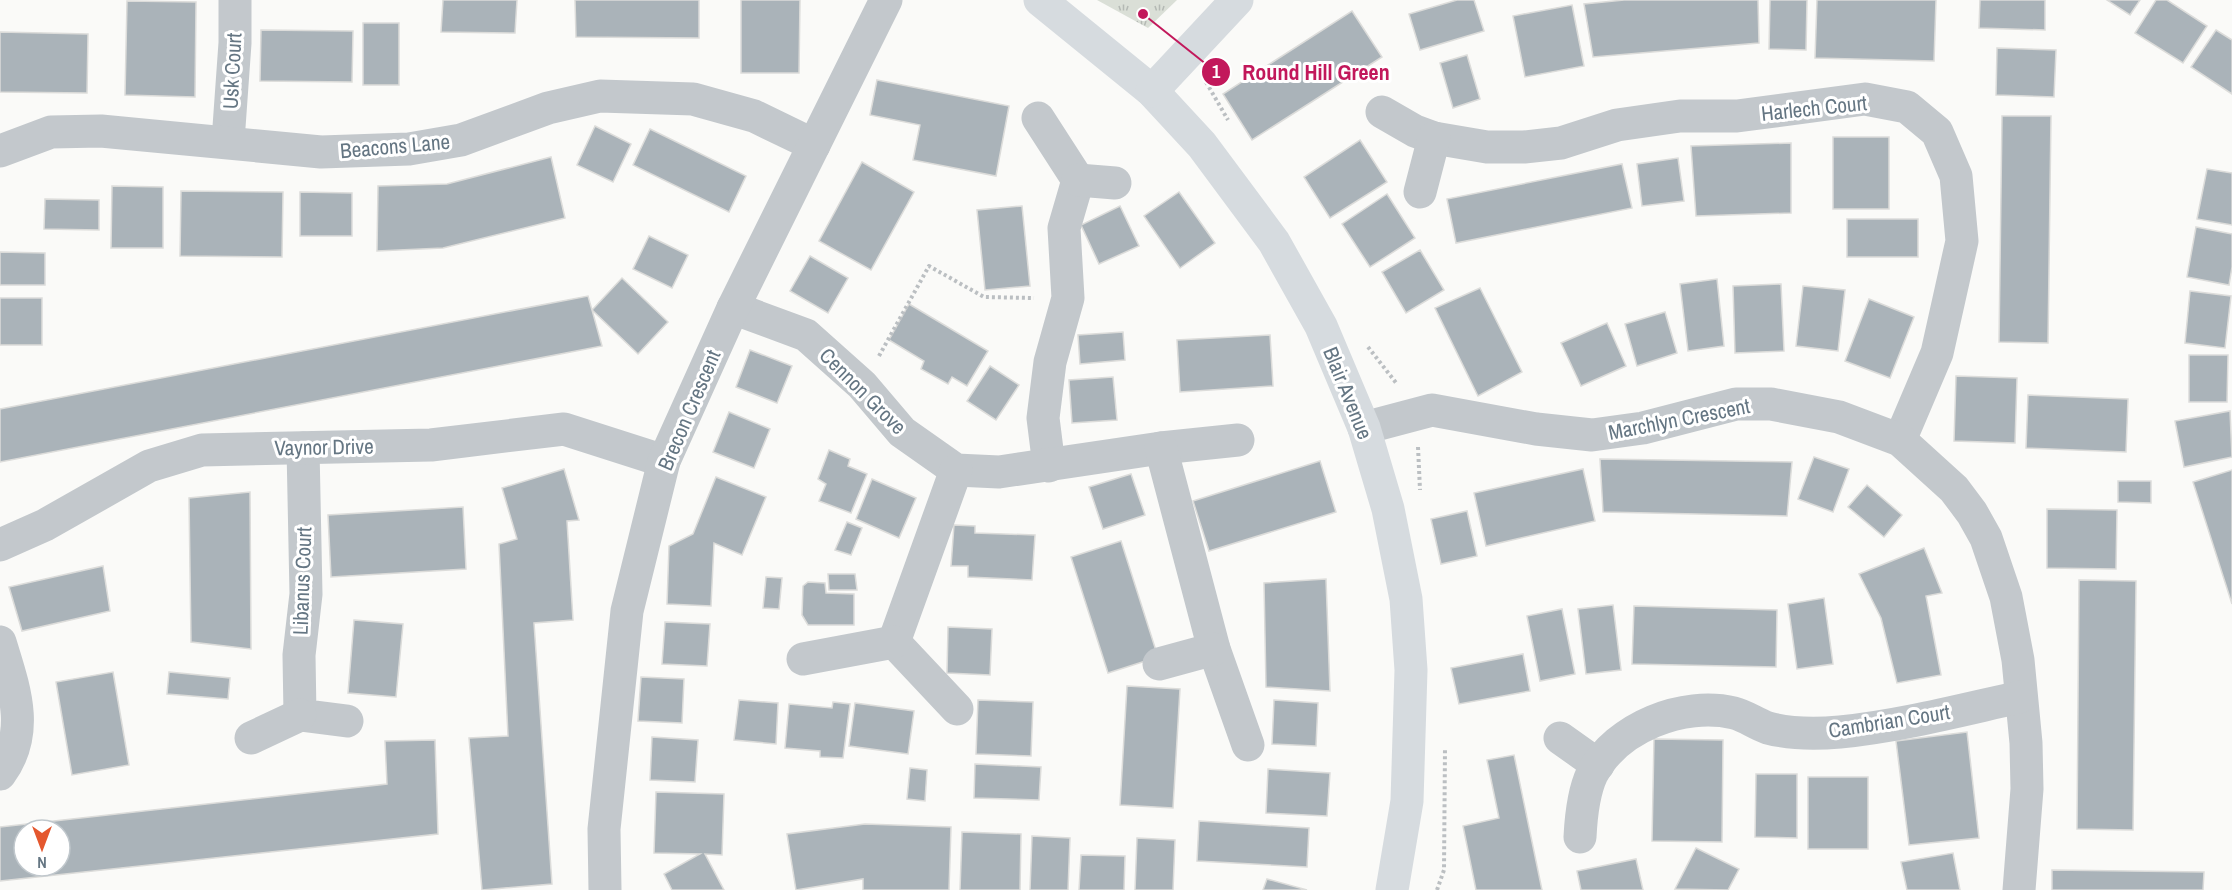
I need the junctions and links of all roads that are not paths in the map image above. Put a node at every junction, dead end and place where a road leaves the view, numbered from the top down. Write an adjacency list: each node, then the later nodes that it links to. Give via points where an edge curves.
1 (235, 0): 9 (street, Usk Court, via 236,43)
2 (886, 0): 10 (street, Brecon Crescent)
3 (1040, 0): 5 (street, Blair Avenue)
4 (1237, 0): 5 (street)
5 (1152, 91): 16 (street, Blair Avenue, via 1202,145 1274,242 1321,326)
6 (1382, 112): 8 (street, Harlech Court)
7 (1038, 118): 12 (street)
8 (1434, 138): 14 (street); 18 (street, Harlech Court, via 1488,147 1524,147 1562,143 1617,125 1680,116 1737,116 1865,99 1907,107 1937,132 1956,176 1962,241 1937,353)
9 (228, 141): 10 (street, Beacons Lane, via 321,152 409,149 461,140 548,108 600,96 693,99 754,116); 11 (street, Beacons Lane, via 101,131 51,132)
10 (814, 145): 15 (street, Brecon Crescent)
11 (0, 151)
12 (1078, 180): 13 (street); 22 (street, via 1064,228 1068,298 1050,362 1043,418)
13 (1115, 183)
14 (1420, 192)
15 (733, 308): 21 (street, Brecon Crescent); 23 (street, Cennon Grove, via 806,335 862,385 902,432)
16 (1364, 428): 18 (street, Marchlyn Crescent, via 1432,410 1592,435 1643,428 1736,404 1771,404 1839,417); 41 (street, Blair Avenue, via 1388,509 1406,599 1411,670 1407,801)
17 (1238, 440): 20 (street)
18 (1900, 440): 30 (street, Marchlyn Crescent, via 1954,489 1986,538 2013,627)
19 (303, 448): 21 (street, Vaynor Drive, via 431,445 564,429); 24 (street, Vaynor Drive, via 202,450 149,466 45,525); 32 (street, Libanus Court, via 306,594 299,655)
20 (1161, 448): 22 (street); 27 (street)
21 (664, 461): 40 (street, Brecon Crescent, via 627,611 604,829)
22 (1048, 466): 23 (street, via 999,472)
23 (956, 470): 26 (street)
24 (0, 545)
25 (0, 642): 38 (street, via 13,690 19,735)
26 (894, 642): 28 (street); 31 (street)
27 (1214, 649): 29 (street); 36 (street)
28 (803, 659)
29 (1158, 664)
30 (2020, 698): 37 (street, Cambrian Court, via 1841,732 1805,733 1777,729 1734,713 1693,711 1641,727); 42 (street, Marchlyn Crescent, via 2027,789)
31 (957, 709)
32 (300, 715): 33 (street); 34 (street)
33 (347, 721)
34 (251, 738)
35 (1560, 738): 37 (street)
36 (1248, 745)
37 (1598, 765): 39 (street, Cambrian Court, via 1588,786)
38 (0, 774)
39 (1580, 837)
40 (605, 890)
41 (1392, 890)
42 (2019, 890)

